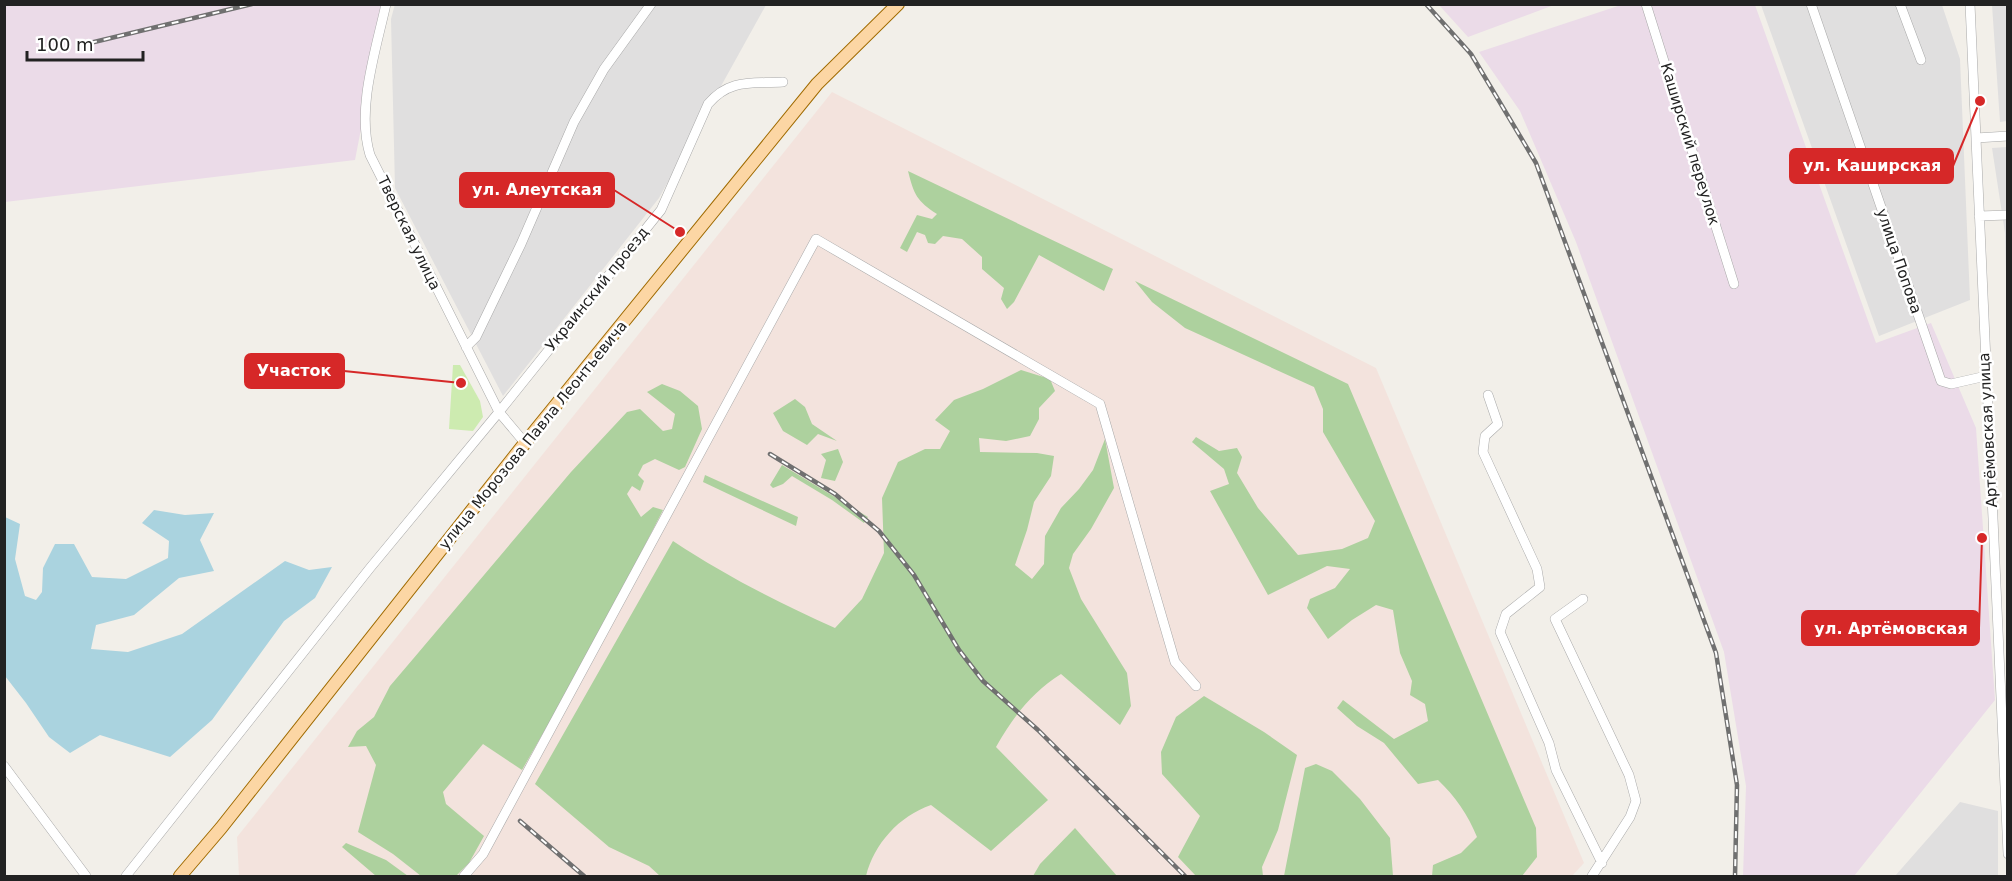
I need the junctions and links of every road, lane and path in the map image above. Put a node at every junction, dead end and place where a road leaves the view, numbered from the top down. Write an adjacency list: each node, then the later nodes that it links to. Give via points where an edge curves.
1 (386, 4): 15 (street, Тверская улица, via 366,102 366,140)
2 (651, 4): 15 (street, via 604,69 574,122 476,337)
3 (898, 4): 19 (main road, улица Морозова Павла Леонтьевича, via 817,84)
4 (1646, 4): 14 (street, Каширский переулок)
5 (1811, 4): 16 (street, улица Попова, via 1941,381 1951,384)
6 (1900, 4): 8 (street)
7 (1970, 4): 11 (street, Артёмовская улица)
8 (1921, 60)
9 (783, 82): 18 (street, Украинский проезд, via 727,87 712,99 661,210)
10 (2007, 136): 11 (street)
11 (1976, 138): 13 (street, Артёмовская улица)
12 (2007, 215): 13 (street)
13 (1979, 216): 16 (street, Артёмовская улица)
14 (1734, 285)
15 (466, 347): 18 (street, Тверская улица)
16 (1986, 376): 22 (street, Артёмовская улица)
17 (1488, 395): 26 (street, via 1498,424 1485,436 1483,452 1538,568 1540,587 1506,614 1500,632 1549,743 1556,770)
18 (499, 412): 19 (street, Тверская улица); 28 (street, Украинский проезд)
19 (525, 443): 29 (main road, улица Морозова Павла Леонтьевича)
20 (1583, 599): 26 (street, via 1555,619 1629,775 1636,801)
21 (1196, 686): 30 (street, via 1175,662 1100,404 816,239 483,854)
22 (2005, 757): 24 (street, Артёмовская улица)
23 (4, 766): 27 (street)
24 (2007, 825): 25 (street, Артёмовская улица)
25 (2007, 855)
26 (1602, 862): 31 (street)
27 (86, 876)
28 (126, 876)
29 (180, 876)
30 (464, 876)
31 (1592, 876)

